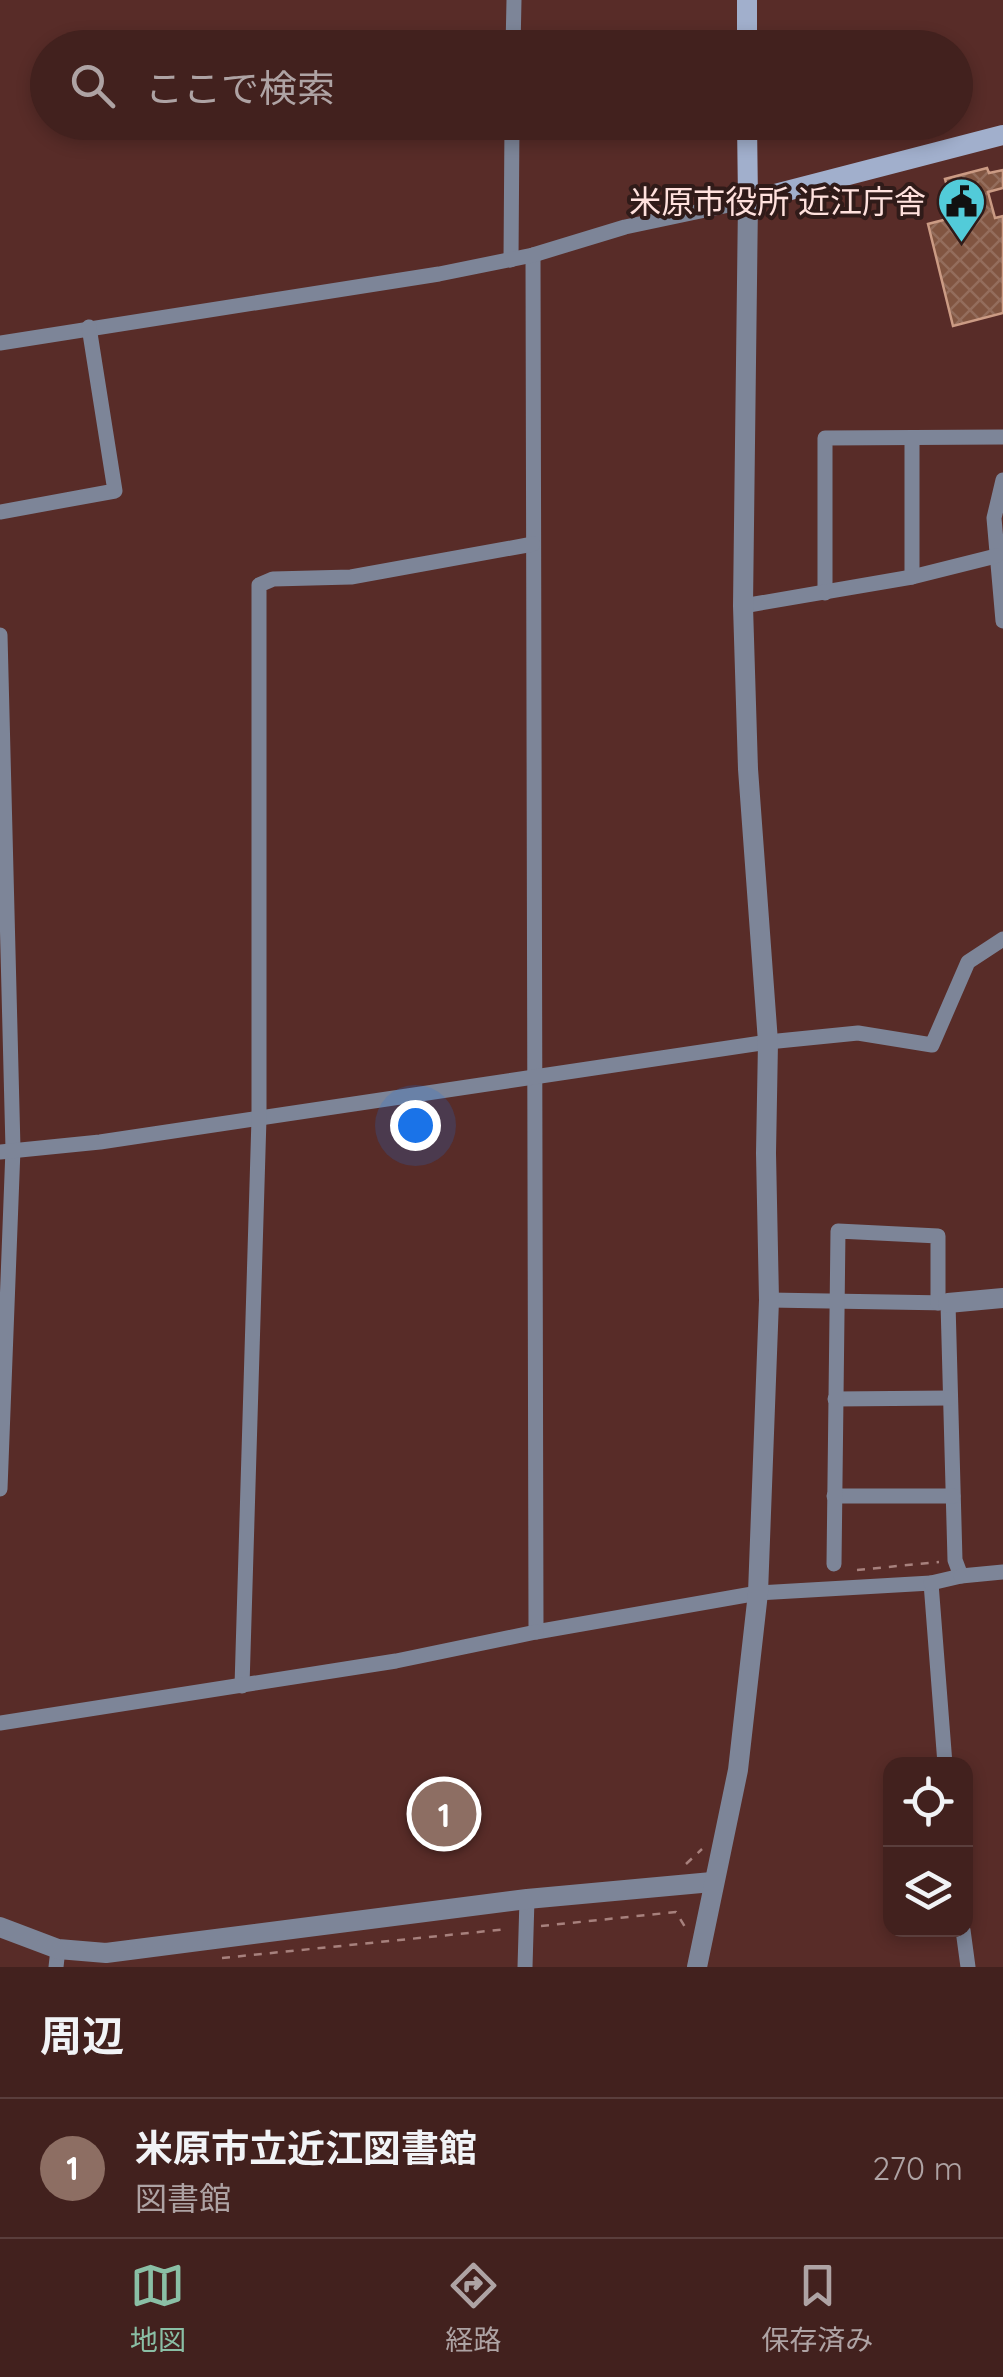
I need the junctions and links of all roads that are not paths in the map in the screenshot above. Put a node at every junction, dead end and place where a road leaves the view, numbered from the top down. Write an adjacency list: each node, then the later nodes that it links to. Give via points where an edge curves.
1 (514, 0): 3 (street)
2 (747, 0): 4 (main road)
3 (513, 30)
4 (747, 30)
5 (1003, 135): 8 (main road)
6 (512, 140): 10 (street)
7 (748, 140): 8 (main road)
8 (748, 200): 9 (street); 21 (street)
9 (532, 255): 10 (street); 17 (street)
10 (510, 260): 11 (street)
11 (89, 327): 12 (street); 16 (street, via 115,491)
12 (0, 343)
13 (1003, 437): 14 (street)
14 (912, 438): 19 (street); 20 (street, via 825,438)
15 (1003, 480): 18 (street, via 994,518)
16 (0, 512)
17 (534, 544): 26 (street); 27 (street, via 259,585)
18 (1000, 567): 19 (street); 22 (street)
19 (912, 577): 20 (street)
20 (825, 593): 21 (street)
21 (743, 606): 25 (street)
22 (1003, 620)
23 (0, 635): 28 (street)
24 (1003, 938): 25 (street, via 968,962 932,1045 858,1033)
25 (768, 1042): 26 (street); 30 (street)
26 (534, 1079): 27 (street); 44 (street)
27 (259, 1118): 28 (street); 45 (street)
28 (7, 1151): 35 (street)
29 (1003, 1298): 32 (street)
30 (769, 1300): 31 (street); 43 (street)
31 (835, 1301): 32 (street); 32 (street, via 838,1231 938,1236); 33 (street)
32 (943, 1303): 34 (street)
33 (835, 1398): 34 (street); 37 (street)
34 (950, 1398): 38 (street)
35 (1, 1400): 36 (street)
36 (0, 1489)
37 (834, 1496): 38 (street); 39 (street)
38 (953, 1496): 40 (street)
39 (839, 1567)
40 (958, 1568): 41 (street); 42 (street)
41 (1003, 1572)
42 (932, 1582): 43 (street); 47 (street)
43 (758, 1593): 44 (street); 48 (street, via 738,1770)
44 (536, 1632): 45 (street)
45 (242, 1686): 46 (street)
46 (0, 1723)
47 (945, 1757)
48 (712, 1882): 49 (street); 54 (street)
49 (527, 1899): 52 (street); 53 (street)
50 (0, 1927): 52 (street)
51 (965, 1937): 55 (street)
52 (57, 1958)
53 (525, 1967)
54 (697, 1967)
55 (968, 1967)

